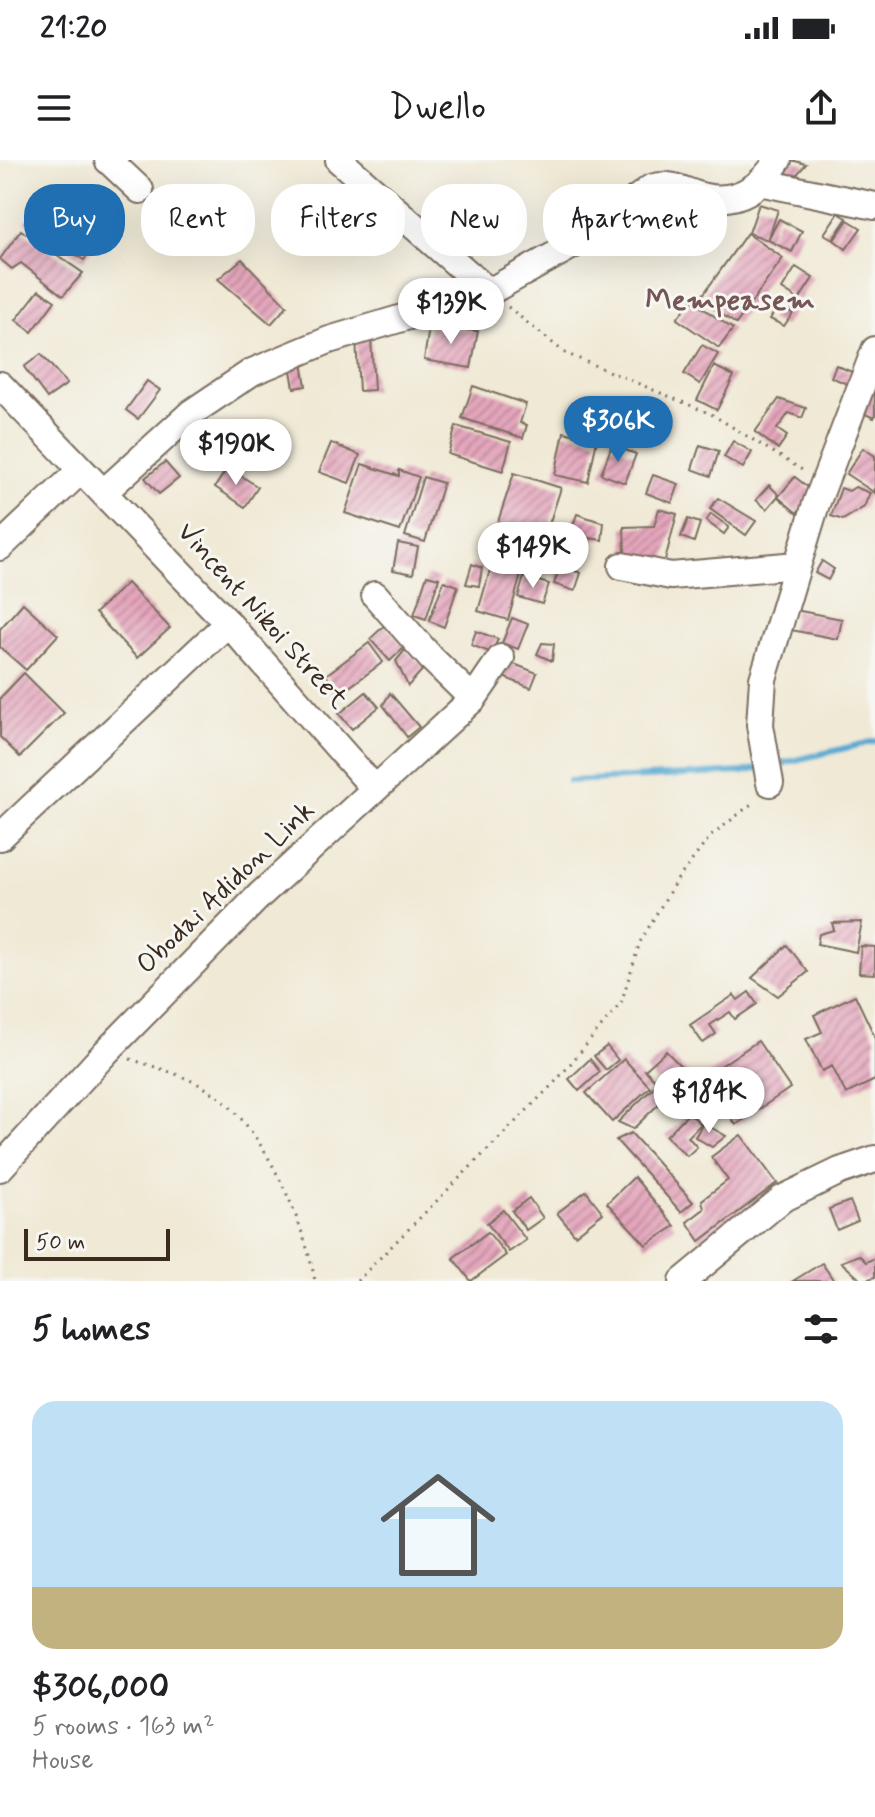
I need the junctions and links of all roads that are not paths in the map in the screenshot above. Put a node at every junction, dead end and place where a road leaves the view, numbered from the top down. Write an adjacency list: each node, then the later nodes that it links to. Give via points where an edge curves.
1 (108, 160): 5 (street)
2 (339, 160): 7 (street)
3 (778, 160): 4 (street)
4 (764, 183): 6 (street); 7 (street, via 722,199 664,184 651,188 580,241)
5 (140, 190)
6 (875, 206)
7 (489, 292): 11 (street, via 329,340 252,372 191,413)
8 (875, 350): 13 (street)
9 (0, 385): 10 (street, Vincent Nikoi Street)
10 (81, 470): 11 (street, Vincent Nikoi Street); 12 (street)
11 (104, 492): 16 (street, Vincent Nikoi Street)
12 (0, 547)
13 (797, 565): 14 (street, via 671,576); 19 (street, via 760,696)
14 (622, 566)
15 (375, 595): 18 (street)
16 (228, 623): 20 (street, Vincent Nikoi Street); 21 (street)
17 (501, 658): 18 (street, Obodai Adidon Link)
18 (473, 699): 20 (street, Obodai Adidon Link)
19 (769, 779)
20 (374, 788): 23 (street, Obodai Adidon Link, via 260,895)
21 (0, 837)
22 (875, 1159): 24 (street, via 782,1199)
23 (0, 1168)
24 (683, 1281)

